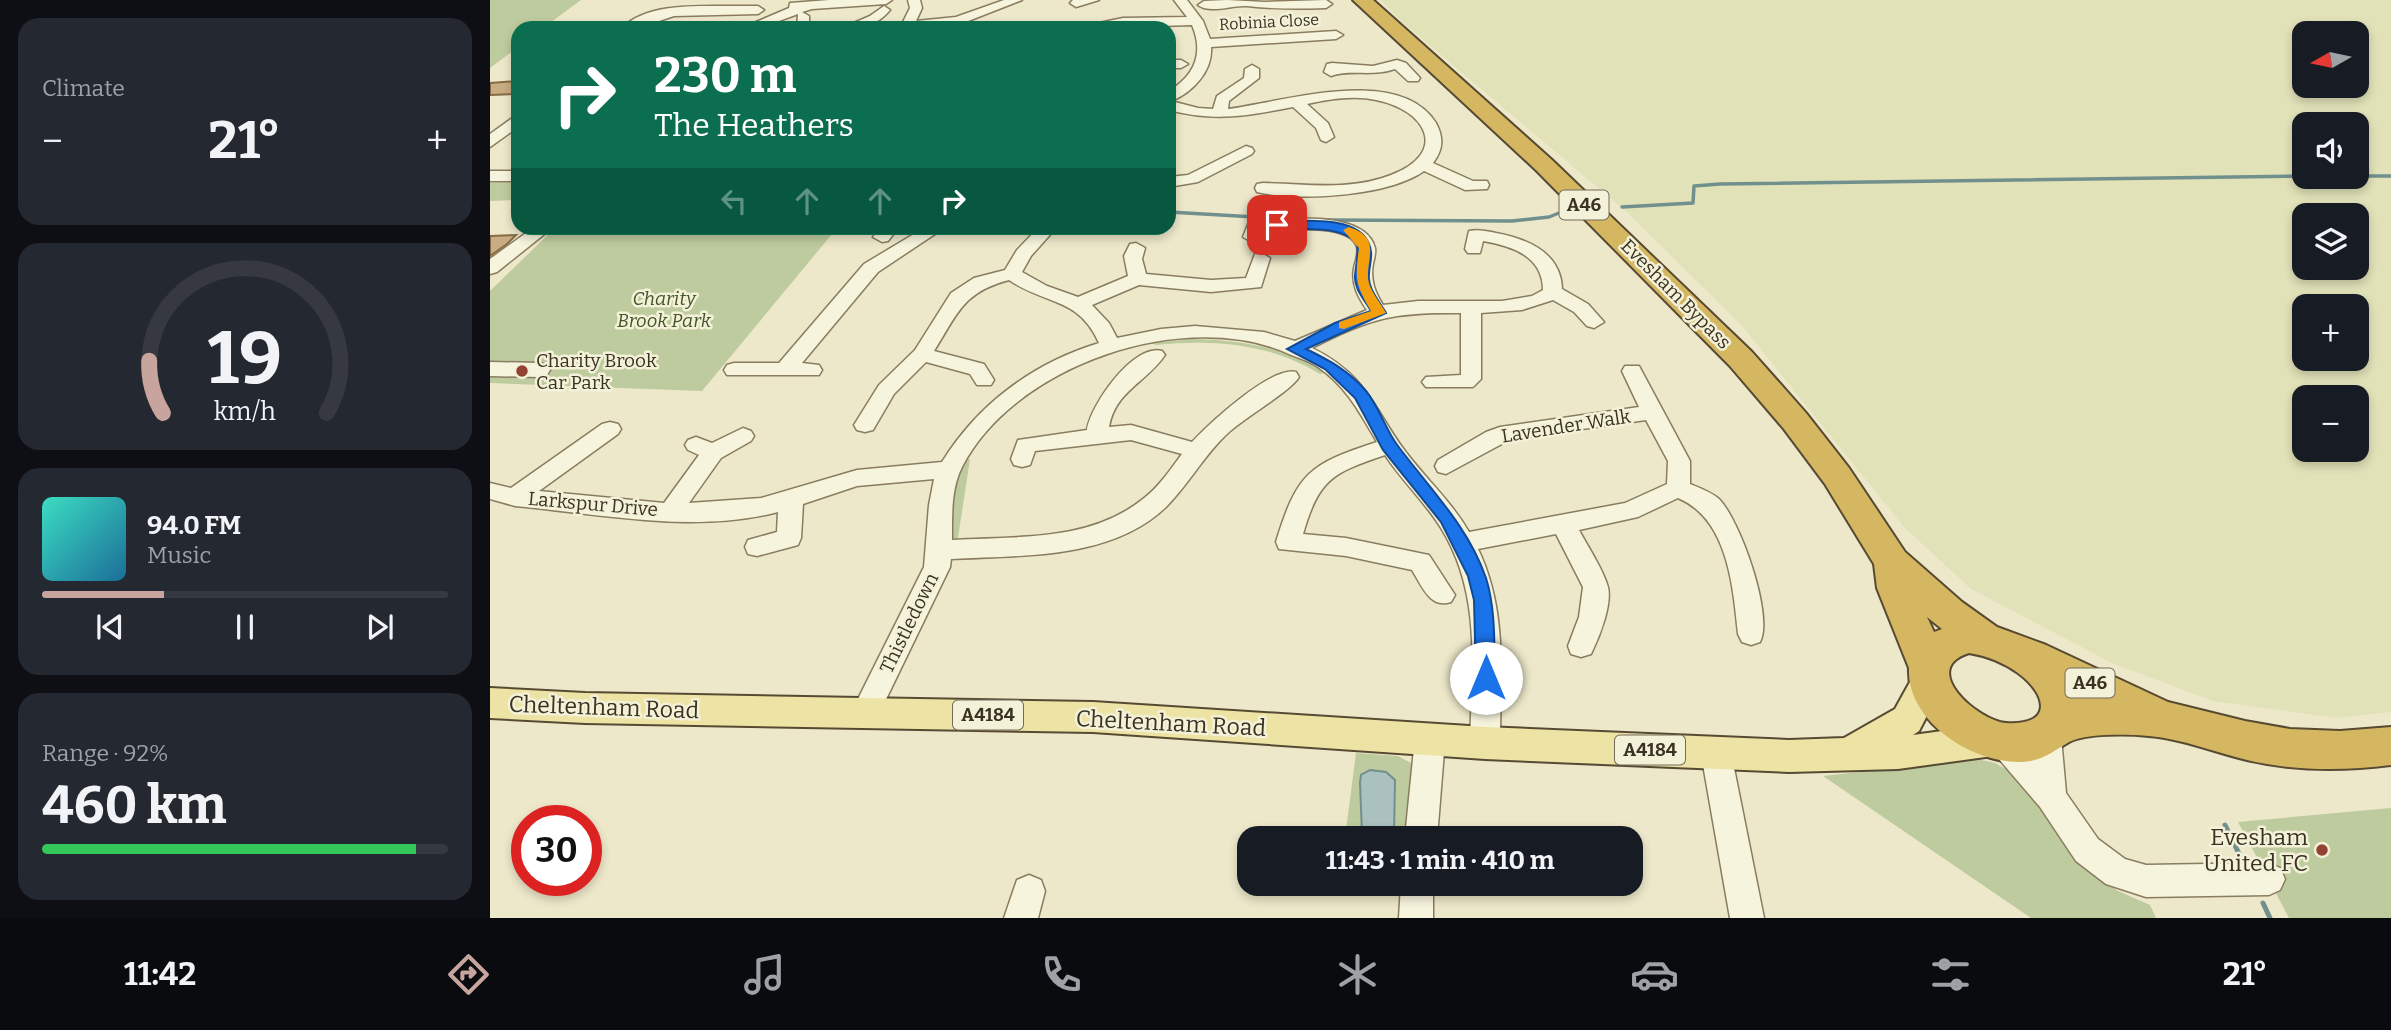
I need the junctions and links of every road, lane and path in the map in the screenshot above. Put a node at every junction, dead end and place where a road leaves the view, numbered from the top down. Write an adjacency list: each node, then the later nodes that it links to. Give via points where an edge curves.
1 (914, 0): 16 (street, via 916,8)
2 (1016, 0): 17 (street)
3 (1093, 0): 7 (street)
4 (1180, 0): 18 (street)
5 (1362, 0): 88 (highway, Evesham Bypass / A46, via 1544,165 1741,359 1837,476)
6 (1236, 1): 8 (street); 11 (street)
7 (1076, 3)
8 (1288, 4): 9 (street)
9 (1326, 4)
10 (885, 5): 12 (street); 15 (street)
11 (1204, 5)
12 (778, 11): 13 (street, via 675,13); 14 (street)
13 (643, 21)
14 (794, 21)
15 (869, 21)
16 (909, 21)
17 (958, 21)
18 (1197, 21): 19 (street); 21 (street)
19 (1176, 23)
20 (1349, 42): 21 (street, Robinia Close, via 1335,30)
21 (1204, 43): 26 (street, via 1201,70)
22 (1252, 70): 30 (street, via 1249,81 1222,99)
23 (1373, 70): 24 (street, via 1332,67); 25 (street, via 1395,61); 27 (street)
24 (1331, 72)
25 (1413, 78)
26 (1176, 92)
27 (1367, 93): 28 (street); 35 (street, via 1403,103 1426,120 1434,144)
28 (1295, 101): 30 (street); 32 (street, via 1323,126)
29 (1176, 107): 30 (street)
30 (1220, 114)
31 (511, 125): 33 (street)
32 (1325, 138)
33 (490, 142)
34 (1246, 150): 38 (street, via 1192,179)
35 (1423, 164): 39 (street, via 1471,186); 40 (street, via 1397,179 1371,186 1287,193)
36 (490, 176): 37 (street)
37 (511, 176)
38 (1176, 181)
39 (1481, 185)
40 (1263, 187)
41 (535, 235): 48 (street)
42 (923, 235): 61 (street, via 871,268)
43 (1041, 235): 49 (street)
44 (1252, 237): 54 (street, via 1255,226 1324,224 1351,231 1366,248 1361,277)
45 (1136, 248): 50 (street, via 1133,261)
46 (1474, 249): 51 (street, via 1475,234 1518,244 1543,261 1555,282)
47 (1261, 258): 50 (street, via 1254,283 1211,286)
48 (490, 268)
49 (1012, 274): 52 (street, via 1026,285); 58 (street, via 964,291)
50 (1138, 279): 52 (street)
51 (1553, 292): 53 (street, via 1536,303); 55 (street, via 1581,308)
52 (1081, 303): 56 (street, via 1105,331)
53 (1471, 305): 54 (street); 68 (street, via 1471,379)
54 (1379, 313): 57 (street)
55 (1594, 323)
56 (1110, 345): 57 (street, Thistledown, via 1162,335 1225,332); 78 (street, Thistledown, via 1039,377 996,407)
57 (1294, 349): 74 (street, Thistledown, via 1346,379 1375,416)
58 (922, 354): 67 (street, via 977,369); 70 (street, via 886,390)
59 (1155, 355): 72 (street, via 1105,402)
60 (490, 369): 62 (street)
61 (786, 369): 63 (street); 64 (street)
62 (540, 370)
63 (734, 370)
64 (811, 370)
65 (1632, 371): 69 (street, Lavender Walk)
66 (1289, 377): 75 (street, via 1240,408)
67 (984, 380)
68 (1433, 382)
69 (1652, 412): 77 (street, Lavender Walk, via 1508,432); 79 (street, Lavender Walk, via 1679,460)
70 (865, 425)
71 (610, 429): 81 (street, Larkspur Drive)
72 (1097, 435): 75 (street, via 1131,432); 76 (street, via 1026,445)
73 (743, 436): 83 (street, Larkspur Drive, via 704,449)
74 (1389, 446): 85 (street, Thistledown, via 1431,495); 89 (street, via 1321,473 1307,488 1288,542 1346,547 1420,562)
75 (1198, 451): 87 (street, via 1150,507 1101,534 1058,542)
76 (1022, 459)
77 (1446, 466)
78 (949, 470): 82 (street, Larkspur Drive, via 880,474 826,486); 87 (street, Thistledown, via 941,496)
79 (1678, 488): 84 (street, via 1630,511); 90 (street, via 1701,498 1717,513 1744,583)
80 (490, 491): 81 (street, Larkspur Drive)
81 (514, 497): 83 (street, Larkspur Drive)
82 (791, 501): 83 (street, Larkspur Drive, via 726,512); 86 (street, via 789,538)
83 (671, 511)
84 (1563, 523): 85 (street); 92 (street, via 1596,587 1592,617)
85 (1461, 543): 100 (street, Thistledown, via 1483,600)
86 (757, 547)
87 (940, 550): 95 (street, Thistledown, via 930,584)
88 (1892, 562): 91 (highway, Evesham Bypass / A46, via 1948,613); 93 (highway, Evesham Bypass / A46, via 1896,589)
89 (1442, 595)
90 (1751, 634)
91 (2000, 644): 93 (highway, via 1969,637 1946,642 1937,648); 96 (highway, A46); 97 (highway, via 2036,663 2050,679 2061,714)
92 (1581, 646)
93 (1928, 673): 99 (highway, via 1936,698 1953,717); 103 (main road, Cheltenham Road / A4184, via 1907,720)
94 (490, 703): 95 (main road, Cheltenham Road / A4184)
95 (865, 713): 98 (main road, Cheltenham Road / A4184, via 1159,720)
96 (2161, 719): 97 (highway, A46, via 2081,720); 101 (highway, A46, via 2299,749)
97 (2051, 732): 99 (highway, via 2022,744); 104 (street)
98 (1430, 739): 100 (main road, Cheltenham Road / A4184); 105 (street)
99 (1998, 741): 103 (main road, Cheltenham Road / A4184, via 1898,753); 104 (street)
100 (1485, 743): 102 (main road, Cheltenham Road / A4184)
101 (2391, 746)
102 (1716, 753): 103 (main road, Cheltenham Road / A4184); 109 (street)
103 (1851, 753)
104 (2051, 797): 106 (street, via 2087,850 2117,873 2135,880)
105 (1422, 826)
106 (2269, 879)
107 (1416, 896): 108 (street)
108 (1416, 918)
109 (1747, 918)

